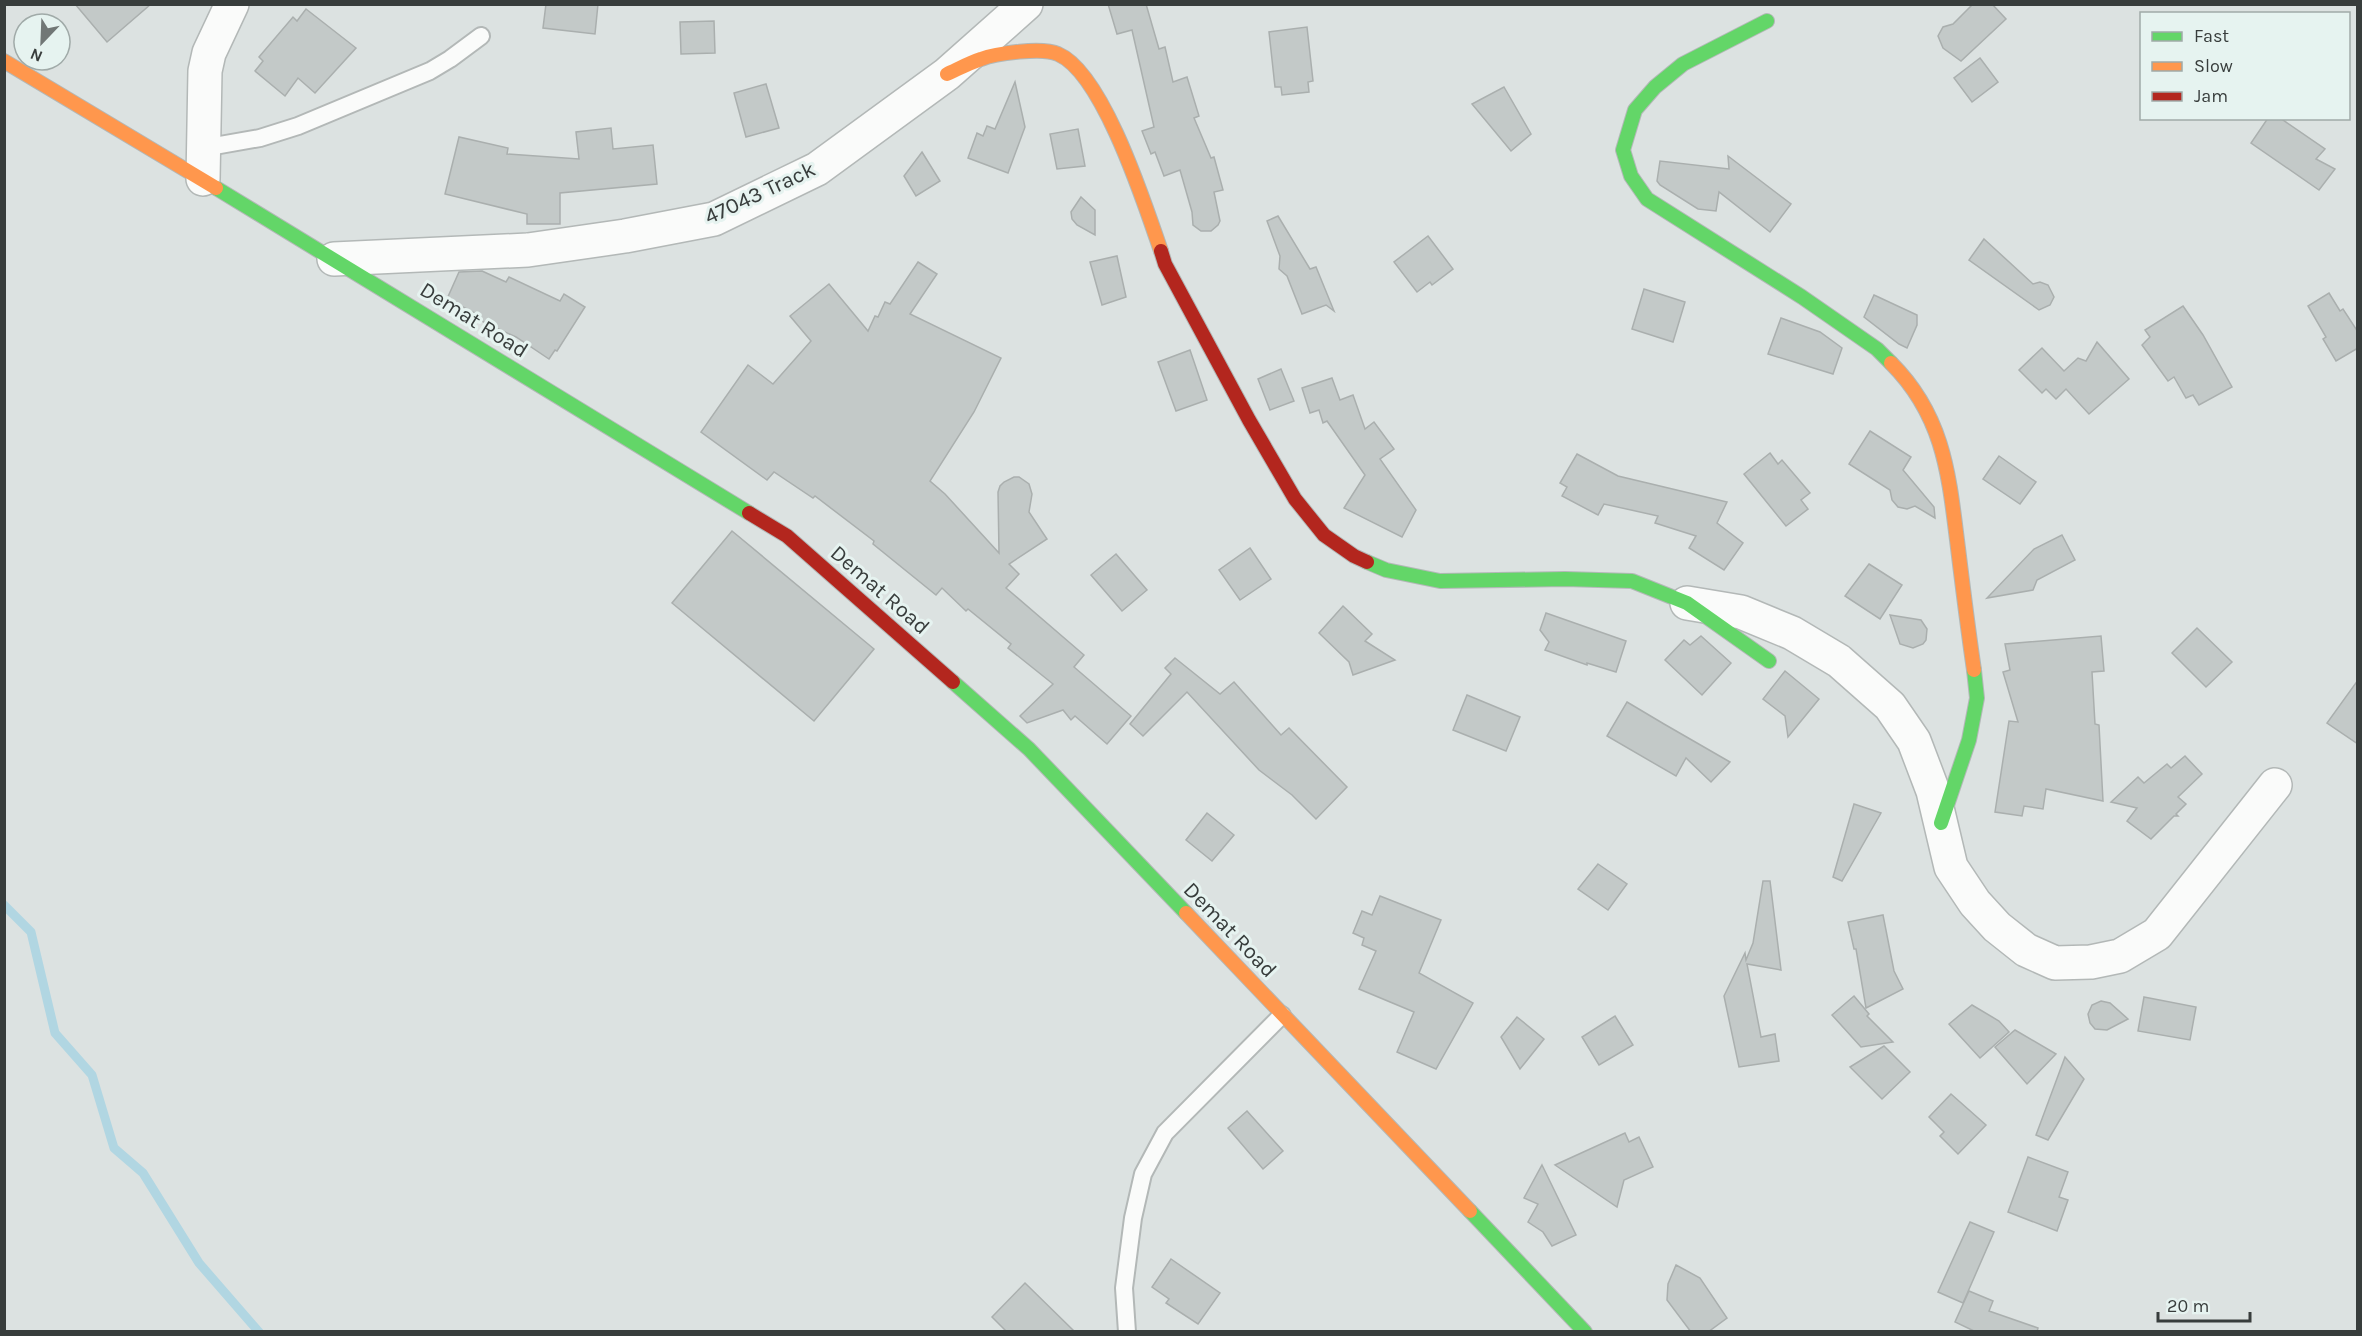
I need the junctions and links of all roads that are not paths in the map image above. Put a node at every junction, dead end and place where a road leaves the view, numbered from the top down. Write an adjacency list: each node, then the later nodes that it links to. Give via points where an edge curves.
1 (232, 4): 7 (street, via 205,70)
2 (1026, 4): 6 (street, 47043 Track)
3 (1767, 21): 12 (street, via 1683,64 1655,87 1635,110 1623,150 1631,176 1647,199 1877,349 1910,382 1936,431 1948,468 1977,698 1969,740)
4 (481, 36): 7 (lane, via 430,71)
5 (4, 61): 7 (street, Demat Road)
6 (947, 74): 8 (street, 47043 Track, via 817,170 714,219 625,237 528,250); 9 (street, via 982,58 1035,51 1058,54 1082,72 1097,94 1139,187 1165,264 1248,420 1295,499 1324,535 1354,556 1386,570 1440,581 1632,581)
7 (203, 164): 8 (street, Demat Road)
8 (334, 259): 13 (street, Demat Road, via 787,536 1029,749)
9 (1687, 603): 10 (street); 12 (street, via 1741,612 1792,633 1839,661 1890,706 1914,741)
10 (1769, 661)
11 (2275, 785): 12 (street, via 2157,934 2120,956 2091,962 2055,963 2026,950 1997,927 1975,903 1952,867)
12 (1941, 823)
13 (1282, 1015): 14 (lane, via 1166,1133 1143,1174 1124,1288); 15 (street, Demat Road)
14 (1127, 1332)
15 (1584, 1332)

